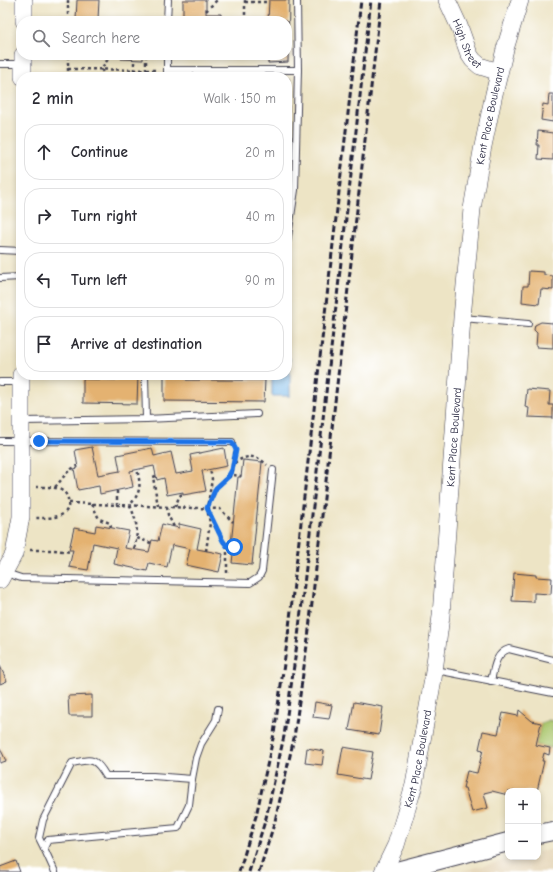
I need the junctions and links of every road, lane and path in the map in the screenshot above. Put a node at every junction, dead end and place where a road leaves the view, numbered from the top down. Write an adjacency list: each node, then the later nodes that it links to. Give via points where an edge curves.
1 (24, 0): 11 (street)
2 (68, 0): 12 (path)
3 (168, 0): 13 (lane)
4 (217, 0): 10 (path)
5 (297, 0): 27 (lane)
6 (447, 0): 29 (street, High Street, via 473,60 480,66)
7 (520, 0): 29 (street, Kent Place Boulevard)
8 (245, 1): 9 (path); 14 (path)
9 (268, 2)
10 (206, 11)
11 (24, 16)
12 (68, 16)
13 (167, 16)
14 (245, 16)
15 (68, 60): 22 (path)
16 (107, 60): 23 (path)
17 (134, 60): 24 (path)
18 (146, 60): 25 (path)
19 (167, 60): 26 (lane)
20 (0, 64): 21 (lane)
21 (23, 65)
22 (68, 69): 23 (path)
23 (101, 69): 24 (path); 28 (path)
24 (134, 69): 25 (path)
25 (146, 70): 26 (path)
26 (167, 70): 27 (lane)
27 (298, 70): 30 (lane, via 295,190)
28 (103, 72)
29 (499, 72): 35 (street, Kent Place Boulevard, via 472,209)
30 (292, 210)
31 (0, 250): 32 (lane)
32 (16, 251)
33 (16, 277): 34 (lane)
34 (0, 278)
35 (462, 318): 36 (lane); 82 (street, Kent Place Boulevard)
36 (528, 324)
37 (16, 380): 40 (lane)
38 (21, 380): 43 (street)
39 (146, 380): 42 (lane)
40 (0, 382)
41 (257, 414): 42 (lane)
42 (146, 419): 43 (lane)
43 (21, 421): 45 (street)
44 (0, 441): 45 (lane)
45 (21, 441): 46 (lane); 55 (street)
46 (232, 442): 47 (path, via 236,450)
47 (234, 463): 51 (path, via 241,459 257,457); 54 (path)
48 (78, 466): 56 (path, via 68,471)
49 (137, 469): 62 (path, via 140,489)
50 (210, 469): 66 (path, via 212,479)
51 (273, 470): 80 (lane, via 260,577 250,583)
52 (156, 476): 63 (path, via 153,477)
53 (241, 476): 54 (path)
54 (228, 477): 66 (path, via 216,488)
55 (21, 487): 56 (path); 67 (street)
56 (56, 487): 59 (path, via 67,495)
57 (117, 491): 61 (path)
58 (180, 492): 65 (path)
59 (69, 503): 60 (path); 67 (path, via 64,514 56,517)
60 (92, 504): 61 (path); 70 (path, via 99,519 110,523)
61 (117, 505): 62 (path)
62 (130, 505): 63 (path); 71 (path, via 136,519)
63 (158, 506): 64 (path)
64 (166, 507): 65 (path); 69 (path)
65 (175, 507): 66 (path)
66 (207, 508): 68 (path, via 220,509); 73 (path); 77 (path, via 210,523)
67 (21, 517): 74 (street)
68 (233, 522)
69 (174, 527)
70 (111, 528)
71 (137, 538): 72 (path); 76 (path)
72 (151, 542)
73 (227, 546): 75 (path); 80 (path)
74 (16, 547): 78 (path, via 32,551); 79 (street)
75 (234, 547)
76 (134, 549)
77 (206, 550)
78 (72, 552)
79 (2, 576): 80 (lane)
80 (227, 582)
81 (553, 660): 83 (lane, via 504,650 498,656)
82 (435, 670): 83 (lane); 92 (street, Kent Place Boulevard, via 414,785 396,845)
83 (490, 680): 84 (lane)
84 (553, 693)
85 (218, 709): 86 (lane, via 216,720 201,744)
86 (192, 779): 90 (lane, via 189,805 178,828 48,840); 90 (lane, via 106,776 99,764 88,760 72,763 43,820 39,838)
87 (553, 831): 88 (main road)
88 (541, 833)
89 (505, 843): 93 (main road)
90 (44, 848): 91 (lane)
91 (55, 872)
92 (383, 872)
93 (392, 872)

